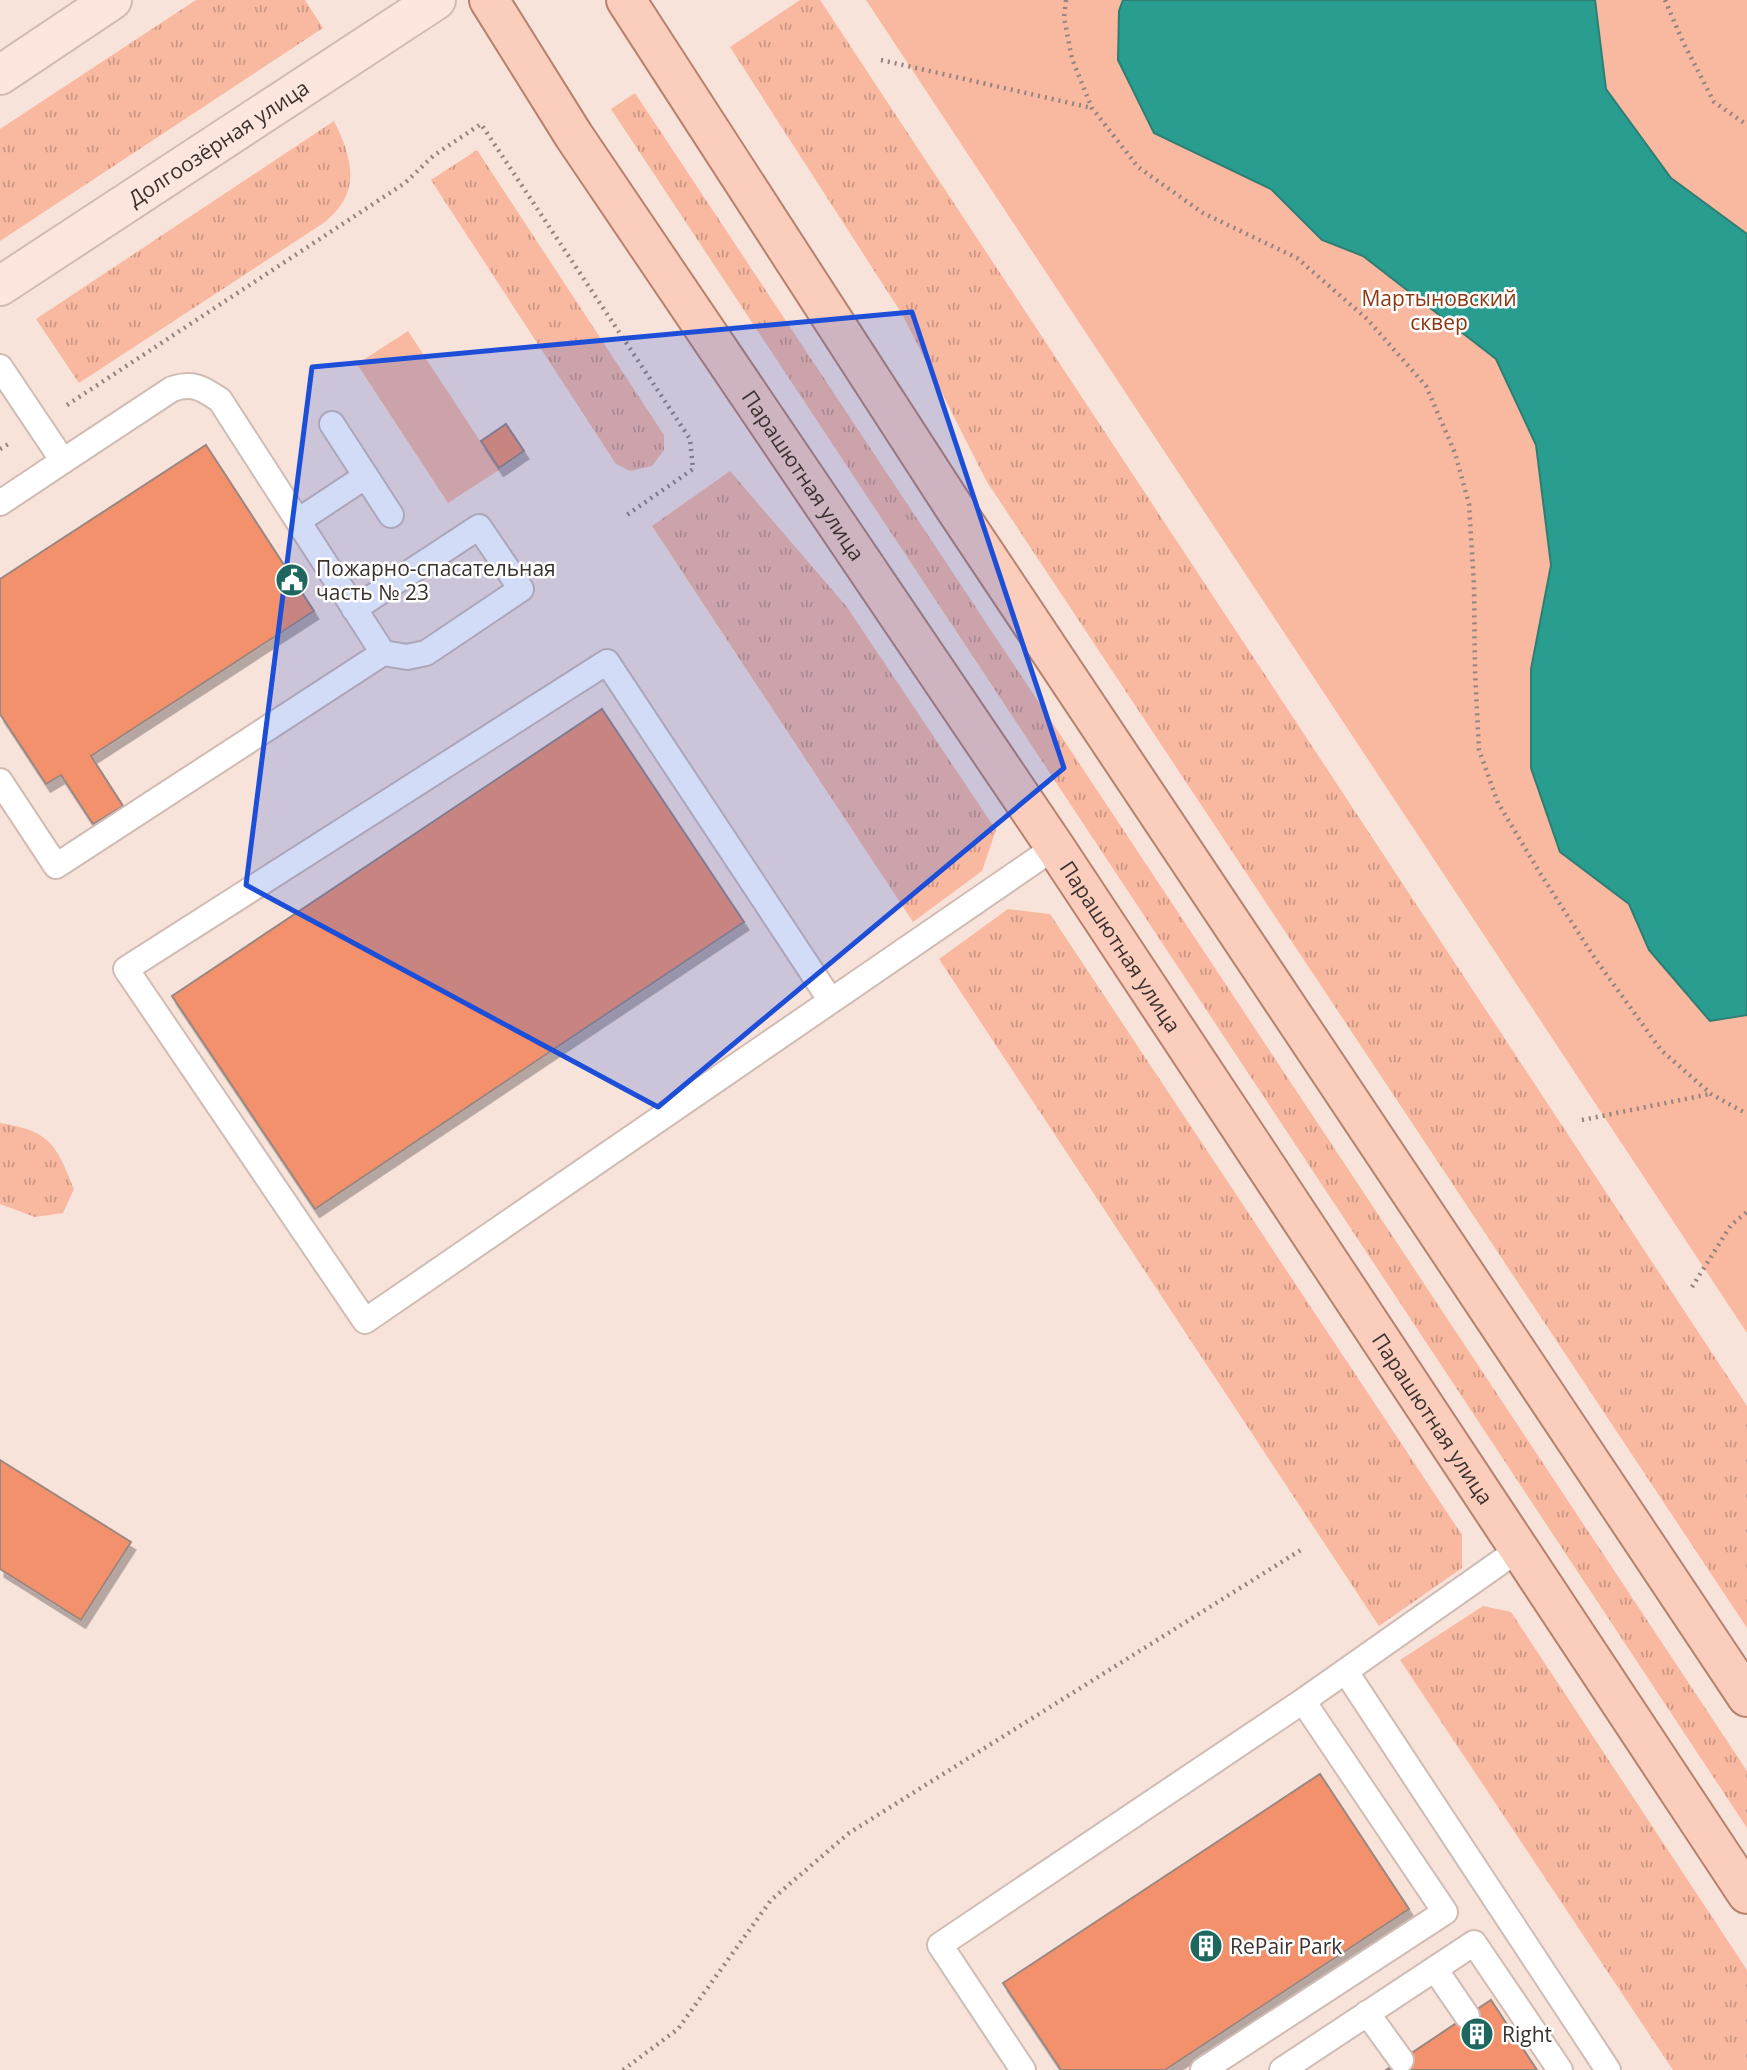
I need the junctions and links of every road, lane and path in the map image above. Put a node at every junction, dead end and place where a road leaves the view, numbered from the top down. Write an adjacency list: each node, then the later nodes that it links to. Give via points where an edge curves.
1 (112, 0): 8 (main road)
2 (436, 0): 11 (main road, Долгоозёрная улица)
3 (489, 0): 25 (main road, Парашютная улица, via 581,148)
4 (626, 0): 35 (main road, via 953,504)
5 (1066, 0): 9 (path, via 1064,17 1072,59)
6 (1665, 0): 10 (path, via 1714,102)
7 (881, 60): 9 (path)
8 (0, 75)
9 (1092, 108): 27 (path, via 1138,167 1203,213 1297,258 1367,319 1426,386 1455,453 1469,505 1479,750 1499,803 1596,960 1661,1050)
10 (1747, 125)
11 (0, 286)
12 (0, 367): 13 (lane)
13 (38, 424): 15 (path); 16 (lane); 20 (path, via 405,183 433,156 481,124 690,439 693,469)
14 (332, 424): 17 (lane)
15 (0, 449)
16 (63, 461): 18 (lane); 21 (lane, via 172,389 185,385 203,388 220,400)
17 (366, 476): 19 (lane); 21 (lane)
18 (0, 503)
19 (391, 515)
20 (624, 517)
21 (298, 521): 22 (lane)
22 (354, 609): 23 (lane); 23 (lane, via 479,527 521,589 426,653 407,657)
23 (383, 653): 24 (lane, via 56,866)
24 (0, 781)
25 (1055, 846): 26 (lane); 33 (main road, Парашютная улица)
26 (831, 1001): 26 (lane, via 365,1321 126,968 607,662)
27 (1711, 1094): 28 (path); 29 (path)
28 (1747, 1114)
29 (1582, 1120)
30 (1747, 1212): 31 (path, via 1731,1225)
31 (1692, 1287)
32 (1304, 1548): 43 (path, via 849,1833 771,1900 678,2029)
33 (1519, 1549): 34 (lane); 37 (main road, Парашютная улица)
34 (1346, 1672): 36 (lane); 48 (lane)
35 (1747, 1697)
36 (1303, 1701): 44 (lane, via 940,1945); 45 (lane, via 1445,1912)
37 (1747, 1894)
38 (1435, 1969): 39 (lane); 40 (lane); 47 (lane, via 1474,1943)
39 (1367, 2013): 41 (lane); 42 (lane)
40 (1467, 2016)
41 (1401, 2060)
42 (1309, 2063): 46 (lane)
43 (623, 2070)
44 (1023, 2070)
45 (1203, 2070)
46 (1282, 2070)
47 (1560, 2070)
48 (1608, 2070)

